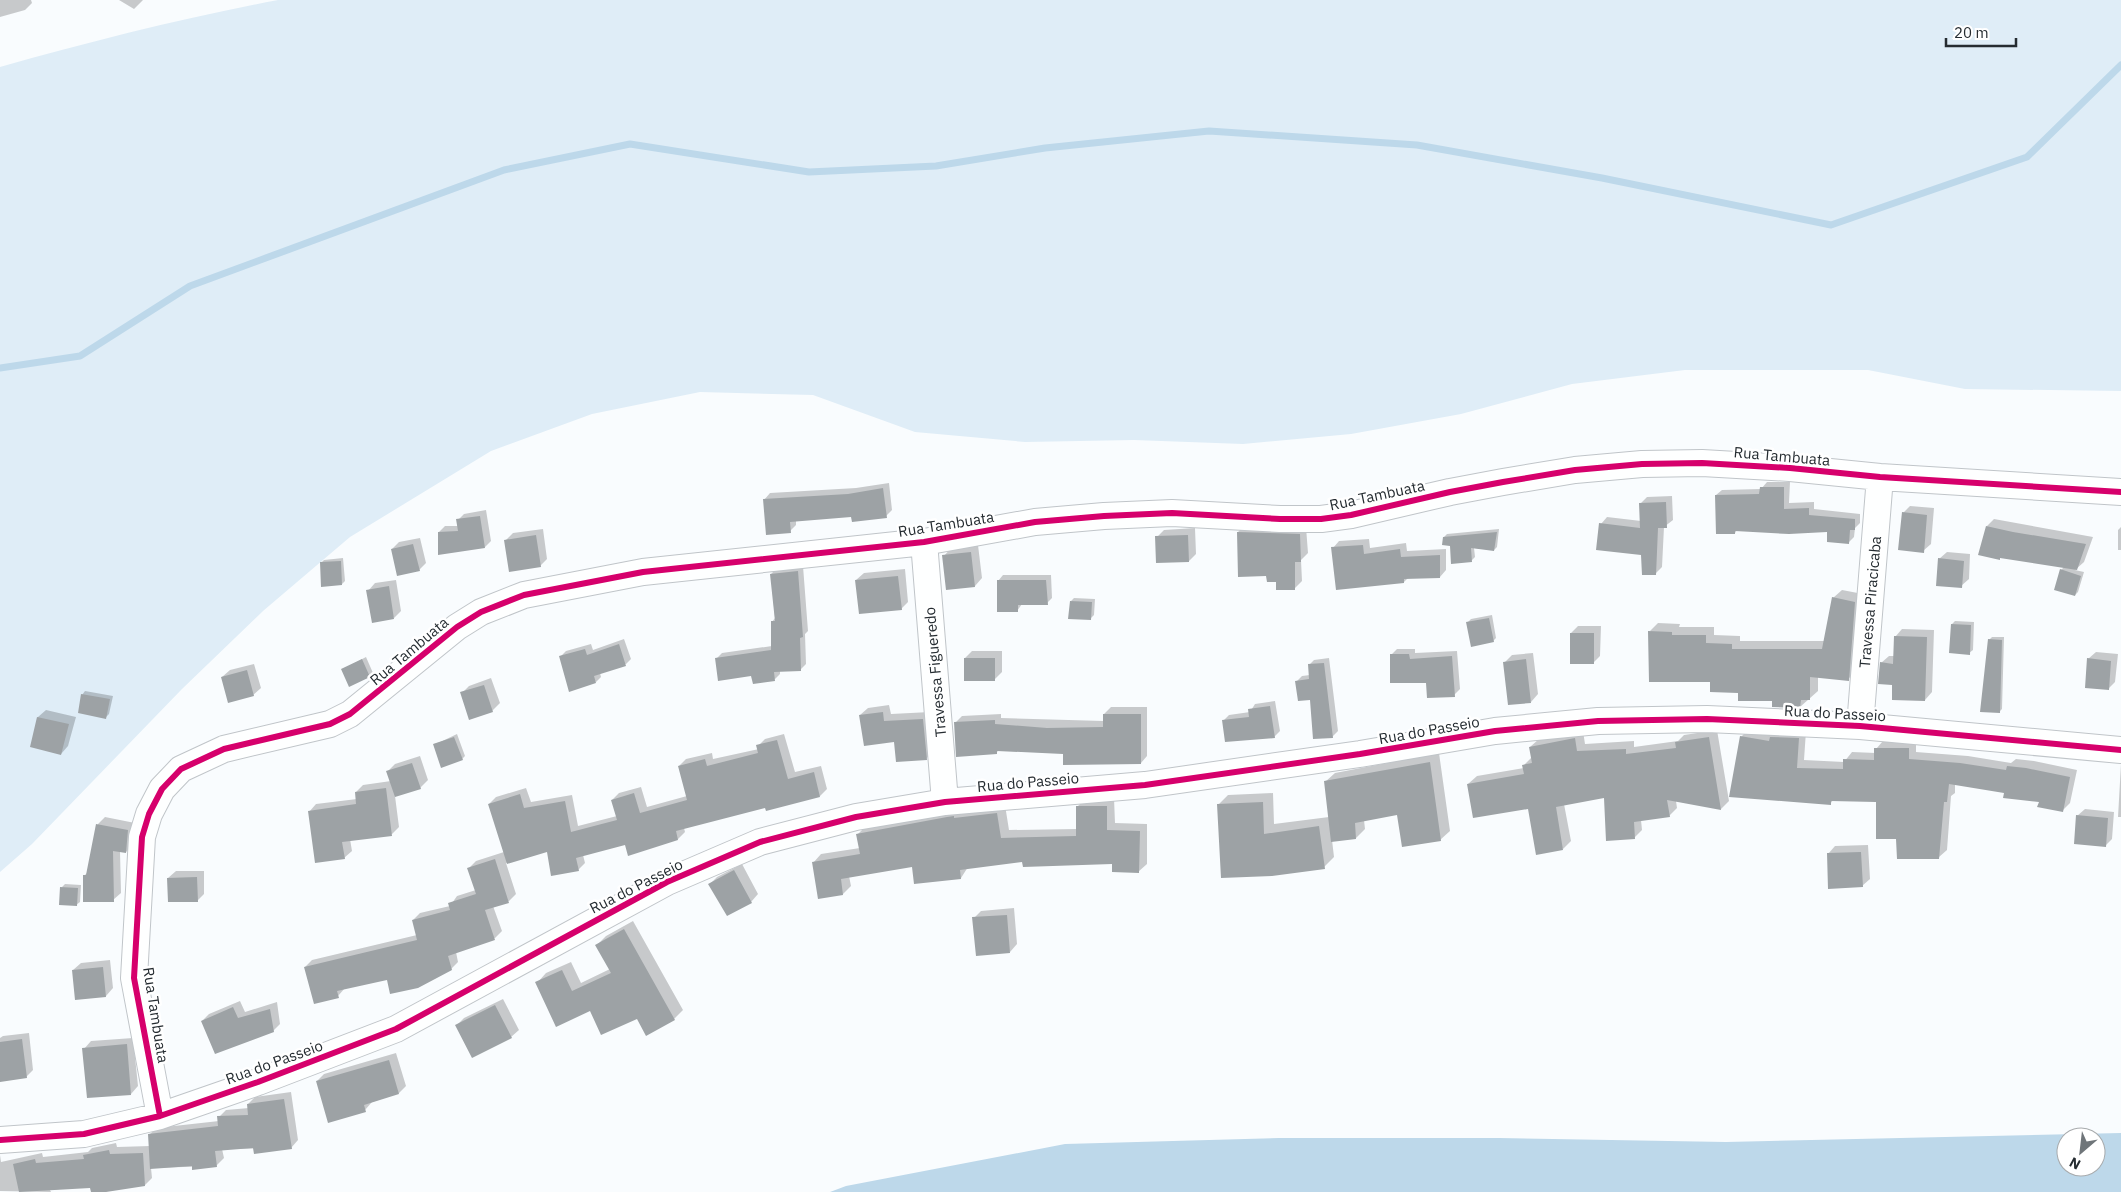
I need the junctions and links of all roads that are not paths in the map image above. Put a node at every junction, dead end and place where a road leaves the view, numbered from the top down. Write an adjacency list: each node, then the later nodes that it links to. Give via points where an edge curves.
1 (1880, 478): 2 (street, Rua Tambuata); 3 (street, Rua Tambuata, via 1702,462 1642,464 1575,470 1502,482 1322,519 1172,513 1104,516 1036,522); 4 (street, Travessa Piracicaba)
2 (2121, 492)
3 (924, 542): 6 (street, Travessa Figueredo); 7 (street, Rua Tambuata, via 643,572 524,595 481,612 457,627 369,701 330,724 224,749 181,768 162,789 149,814 142,837 138,896 134,978)
4 (1860, 726): 5 (street, Rua do Passeio); 6 (street, Rua do Passeio, via 1708,719 1598,721 1495,731 1145,785)
5 (2121, 750)
6 (945, 802): 7 (street, Rua do Passeio, via 856,817 760,842 667,882 396,1029)
7 (160, 1116): 8 (street, Rua do Passeio, via 84,1134)
8 (0, 1140)

